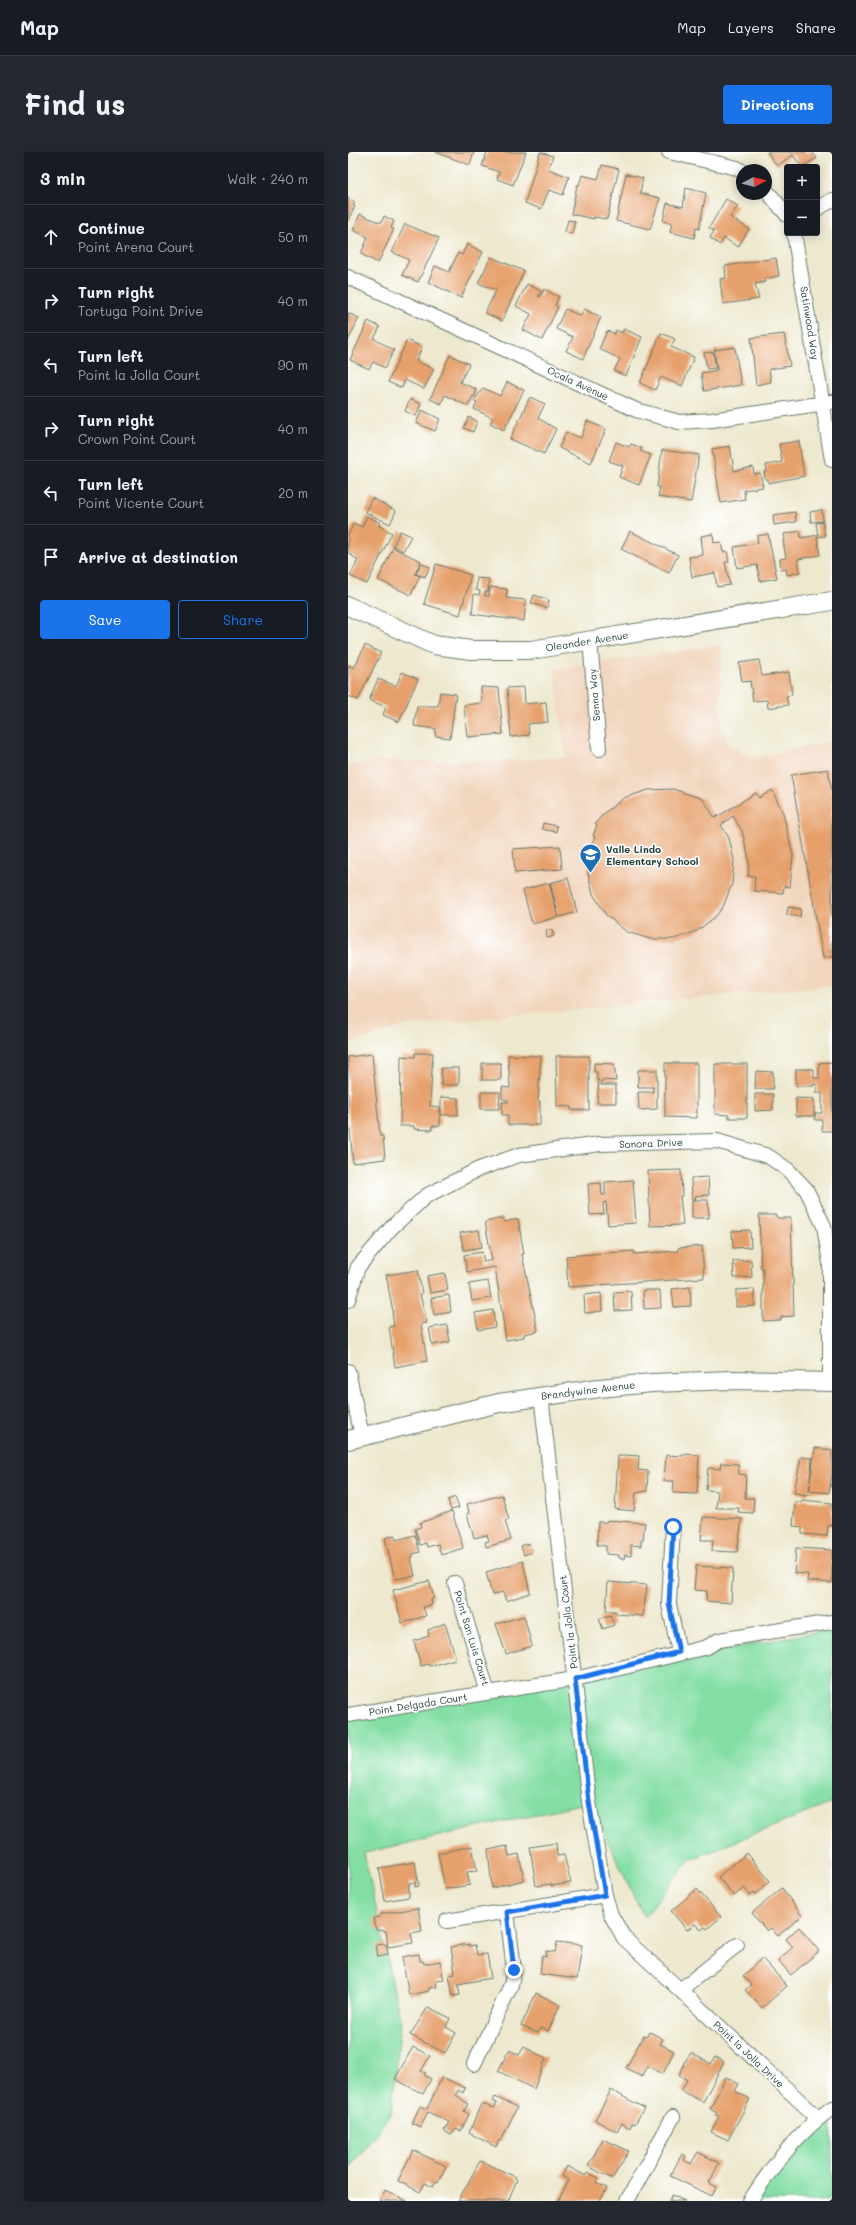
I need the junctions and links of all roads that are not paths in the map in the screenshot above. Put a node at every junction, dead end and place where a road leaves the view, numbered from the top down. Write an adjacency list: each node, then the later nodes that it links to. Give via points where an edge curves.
1 (669, 152): 2 (street)
2 (736, 168)
3 (772, 197): 6 (street)
4 (832, 200): 5 (street)
5 (820, 207)
6 (784, 211)
7 (795, 236): 9 (street, Satinwood Way)
8 (348, 276): 9 (street, Ocala Avenue, via 636,410 679,422 712,420)
9 (827, 403): 10 (street, Satinwood Way)
10 (832, 460)
11 (832, 601): 13 (street, Oleander Avenue)
12 (348, 606): 13 (street, Oleander Avenue, via 434,645 471,650 532,650)
13 (590, 640): 14 (street, Senna Way)
14 (599, 749)
15 (348, 1300): 17 (street, Sonora Drive, via 358,1267 392,1227 426,1196 479,1169 519,1155 600,1144 717,1141 768,1156 788,1170 806,1189 824,1226 830,1263)
16 (348, 1371): 19 (street)
17 (831, 1382): 18 (street, Brandywine Avenue, via 733,1380 652,1383)
18 (541, 1396): 19 (street, Brandywine Avenue, via 499,1403); 24 (street, Point la Jolla Court)
19 (355, 1438)
20 (673, 1527): 23 (street, via 669,1604)
21 (455, 1583): 25 (street, Point San Luis Court)
22 (832, 1622): 23 (street, Point Delgada Court, via 720,1640 707,1647)
23 (679, 1652): 24 (street, Point Delgada Court)
24 (575, 1679): 25 (street, Point Delgada Court); 27 (street, Point la Jolla Court, via 589,1802)
25 (488, 1693): 26 (street, Point Delgada Court)
26 (348, 1714)
27 (605, 1895): 28 (street); 31 (street, Point la Jolla Court, via 611,1915 624,1938)
28 (507, 1912): 29 (street); 32 (street, via 514,1970 511,1985)
29 (447, 1921)
30 (738, 1945): 31 (street)
31 (680, 1990): 35 (street, Point la Jolla Drive)
32 (474, 2064)
33 (832, 2108): 35 (street)
34 (673, 2117): 36 (street)
35 (818, 2118): 37 (street, via 781,2156)
36 (627, 2201)
37 (750, 2201)

